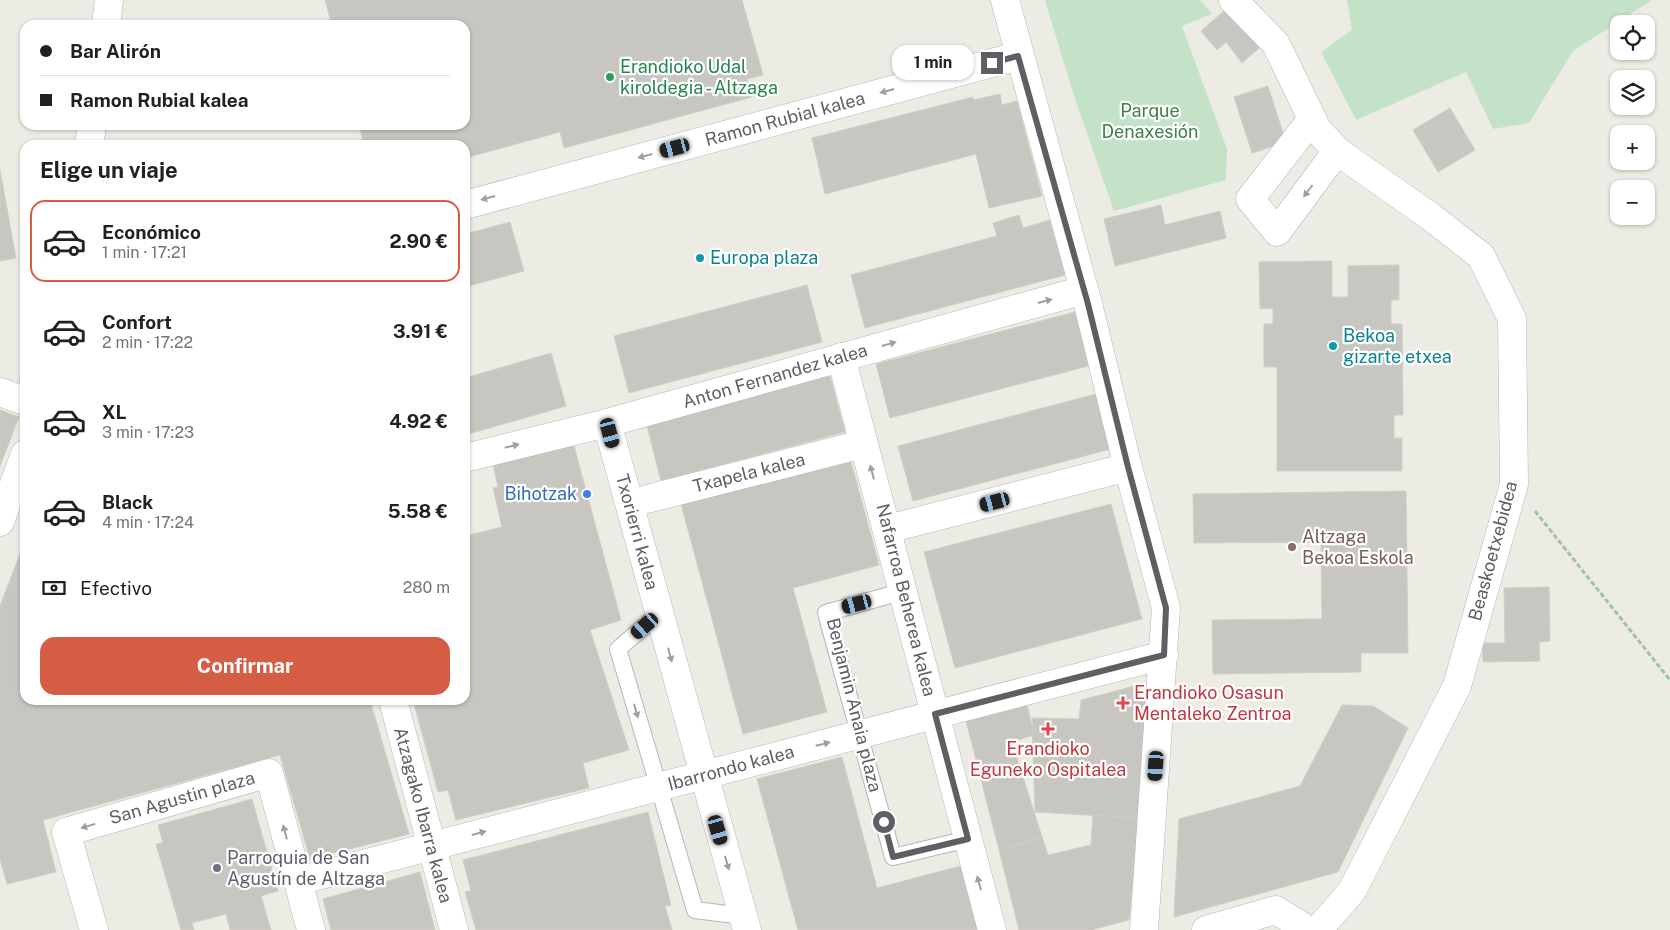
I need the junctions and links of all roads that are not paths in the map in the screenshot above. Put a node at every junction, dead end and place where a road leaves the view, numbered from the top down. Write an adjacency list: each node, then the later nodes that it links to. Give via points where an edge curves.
1 (109, 0): 4 (street)
2 (1005, 0): 5 (street)
3 (1233, 0): 6 (street, Beaskoetxebidea, via 1276,44)
4 (107, 20)
5 (1018, 56): 8 (street, Ramon Rubial kalea, one-way to 8); 9 (street)
6 (1312, 119): 7 (street, Beaskoetxebidea); 7 (street, one-way to 6, via 1277,232 1250,198)
7 (1337, 152): 40 (street, Beaskoetxebidea, via 1481,256 1512,319 1514,484 1457,686 1352,891)
8 (470, 204)
9 (1084, 290): 10 (street, Anton Fernandez kalea, one-way to 9); 16 (street)
10 (841, 357): 13 (street, Anton Fernandez kalea); 20 (street, Nafarroa Beherea kalea, one-way to 10)
11 (0, 392): 12 (street)
12 (20, 399)
13 (607, 423): 15 (street, Anton Fernandez kalea, one-way to 13); 22 (street, Txorierri kalea)
14 (851, 447): 18 (street, Txapela kalea)
15 (470, 457)
16 (1128, 467): 20 (street); 23 (street, via 1166,608)
17 (20, 468): 19 (street)
18 (646, 499)
19 (0, 522)
20 (888, 529): 21 (street, Nafarroa Beherea kalea)
21 (904, 591): 25 (street, Nafarroa Beherea kalea); 26 (lane, Benjamin Anaia plaza, via 826,613)
22 (659, 614): 27 (street, Txorierri kalea, one-way to 27); 28 (lane, one-way to 28, via 618,649)
23 (1164, 655): 25 (street, Ibarrondo kalea); 37 (street)
24 (393, 705): 30 (street, Atzagako Ibarra kalea)
25 (935, 714): 26 (street, Ibarrondo kalea); 29 (street, Nafarroa Beherea kalea)
26 (860, 734): 27 (street, Ibarrondo kalea, one-way to 26); 29 (lane, Benjamin Anaia plaza, via 893,857)
27 (702, 775): 28 (street, Ibarrondo kalea); 32 (street, Txorierri kalea, one-way to 32)
28 (658, 787): 30 (street, Ibarrondo kalea, one-way to 28); 32 (lane, via 695,910)
29 (968, 839): 36 (street, Nafarroa Beherea kalea, one-way to 29)
30 (432, 846): 31 (street, Ibarrondo kalea); 35 (street, Atzagako Ibarra kalea)
31 (298, 881): 33 (street, San Agustin plaza, one-way to 33, via 269,773 66,832); 34 (street, San Agustin plaza)
32 (745, 923)
33 (94, 930)
34 (312, 930)
35 (454, 930)
36 (992, 930)
37 (1144, 930)
38 (1206, 930): 39 (street, via 1276,910)
39 (1308, 930)
40 (1318, 930)

